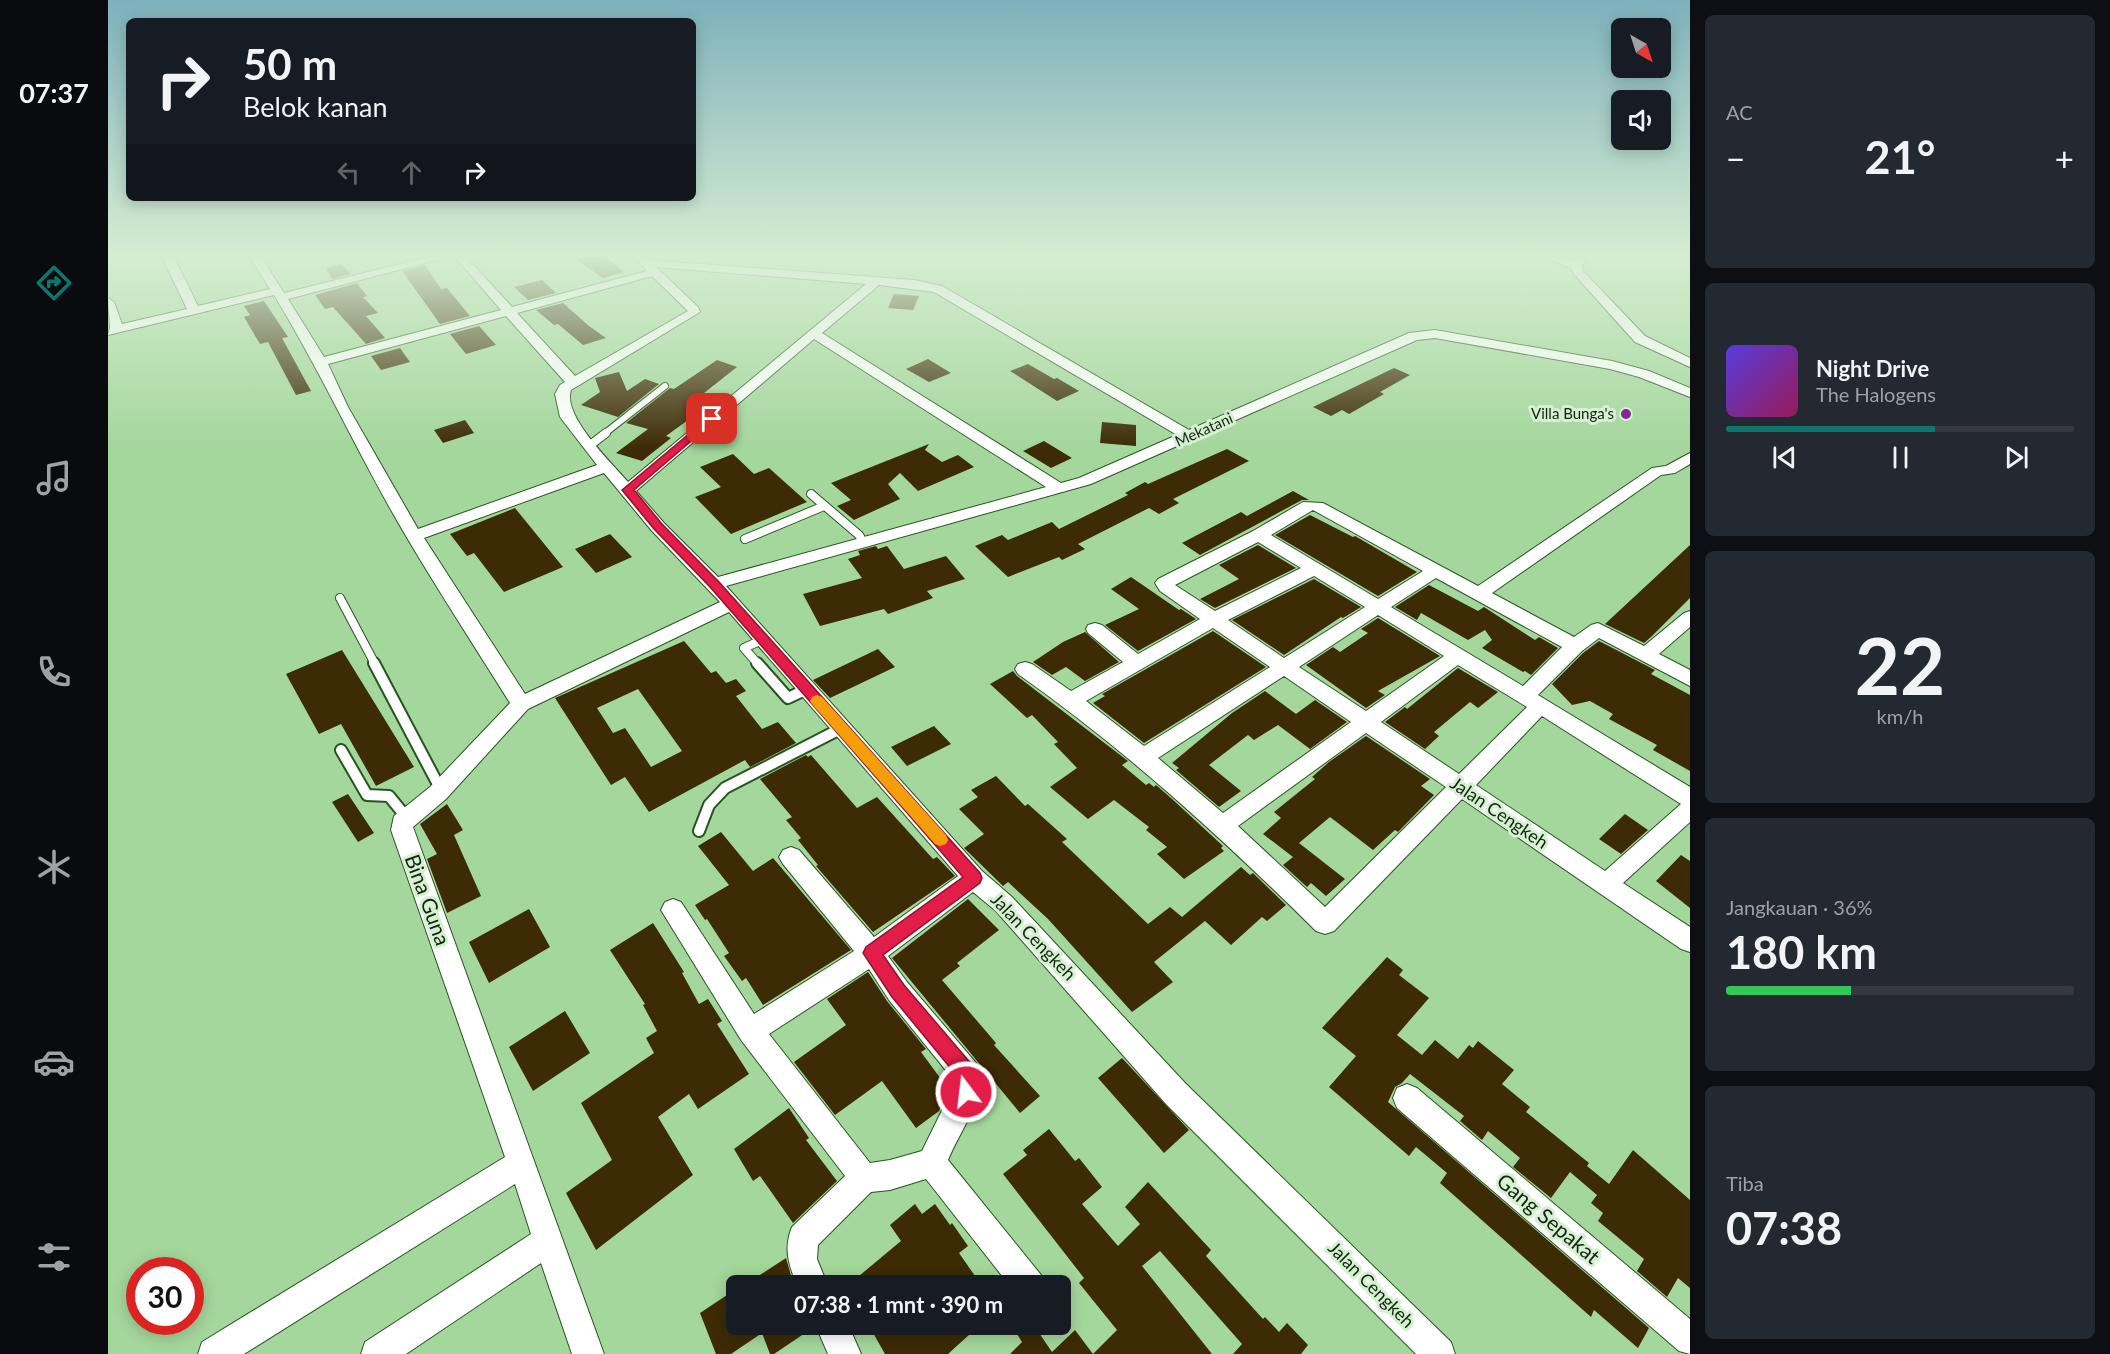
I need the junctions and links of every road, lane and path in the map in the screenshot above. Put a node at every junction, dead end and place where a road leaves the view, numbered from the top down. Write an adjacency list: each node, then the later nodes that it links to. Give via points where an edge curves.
1 (155, 320): 9 (street)
2 (295, 320): 11 (street)
3 (475, 320): 11 (street)
4 (517, 320): 13 (street)
5 (680, 320): 13 (street)
6 (829, 320): 10 (street)
7 (994, 320): 16 (street)
8 (1622, 320): 12 (street, via 1640,339)
9 (113, 330)
10 (813, 333): 20 (street); 21 (street)
11 (320, 362): 25 (street)
12 (1690, 363)
13 (572, 381): 17 (street, Jalan Cengkeh, via 562,394 567,417)
14 (666, 386): 17 (lane)
15 (1690, 393): 16 (street, Mekatani, via 1612,365 1423,334 1393,343)
16 (1190, 436): 20 (street, Mekatani, via 1100,476)
17 (589, 446): 19 (street, Jalan Cengkeh)
18 (1690, 458): 31 (street, via 1670,470 1657,471)
19 (608, 467): 21 (street, Jalan Cengkeh); 25 (street)
20 (1060, 489): 27 (street, Mekatani)
21 (628, 490): 30 (street, Jalan Cengkeh)
22 (811, 494): 23 (lane)
23 (824, 506): 26 (lane); 27 (lane)
24 (1259, 535): 28 (street); 29 (street, Jalan Cengkeh, via 1309,505 1326,510); 36 (street, Jalan Cengkeh, via 1164,583)
25 (414, 536): 47 (street)
26 (745, 539)
27 (863, 542): 30 (street, Mekatani)
28 (1314, 568): 34 (street); 36 (street)
29 (1436, 570): 31 (street); 34 (street)
30 (714, 584): 33 (street, Jalan Cengkeh)
31 (1478, 594): 38 (street)
32 (340, 598): 53 (lane)
33 (730, 604): 47 (street); 49 (street, Jalan Cengkeh)
34 (1378, 607): 40 (street); 42 (street)
35 (1690, 617): 39 (street)
36 (1215, 619): 41 (street); 42 (street, Jalan Cengkeh)
37 (1095, 628): 41 (street)
38 (1575, 646): 39 (street, via 1598,629); 46 (street)
39 (1646, 654): 44 (street)
40 (1458, 656): 46 (street); 48 (street)
41 (1137, 663): 45 (street)
42 (1284, 667): 48 (street, Jalan Cengkeh); 51 (street)
43 (1025, 669): 45 (street)
44 (1690, 679)
45 (1071, 700): 51 (street)
46 (1533, 701): 52 (street); 54 (street)
47 (521, 705): 53 (street)
48 (1364, 722): 52 (street, Jalan Cengkeh); 57 (street)
49 (842, 728): 58 (lane, via 725,788 709,805); 60 (street, Jalan Cengkeh)
50 (341, 750): 56 (lane, via 367,795 389,796)
51 (1143, 757): 57 (street)
52 (1460, 787): 57 (street, via 1325,923); 61 (street, Jalan Cengkeh)
53 (441, 790): 56 (street)
54 (1690, 798)
55 (1690, 809): 61 (street)
56 (407, 818): 67 (street, Bina Guna, via 402,830)
57 (1223, 825)
58 (699, 831)
59 (791, 857): 64 (street)
60 (974, 878): 64 (street); 79 (street, Jalan Cengkeh, via 1012,912 1176,1094)
61 (1605, 885): 63 (street, Jalan Cengkeh)
62 (673, 910): 65 (street)
63 (1690, 941)
64 (872, 953): 65 (street); 68 (street, via 966,1073 966,1092)
65 (750, 1031): 69 (street)
66 (1407, 1098): 74 (street, Gang Sepakat)
67 (522, 1163): 70 (street, Bina Guna); 75 (street)
68 (932, 1163): 69 (street); 72 (street)
69 (864, 1178): 71 (street, via 803,1238 801,1259)
70 (549, 1240): 76 (street); 77 (street, Bina Guna)
71 (808, 1275)
72 (1021, 1275)
73 (836, 1335): 78 (street)
74 (1690, 1340)
75 (214, 1354)
76 (376, 1354)
77 (588, 1354)
78 (845, 1354)
79 (1439, 1354)

